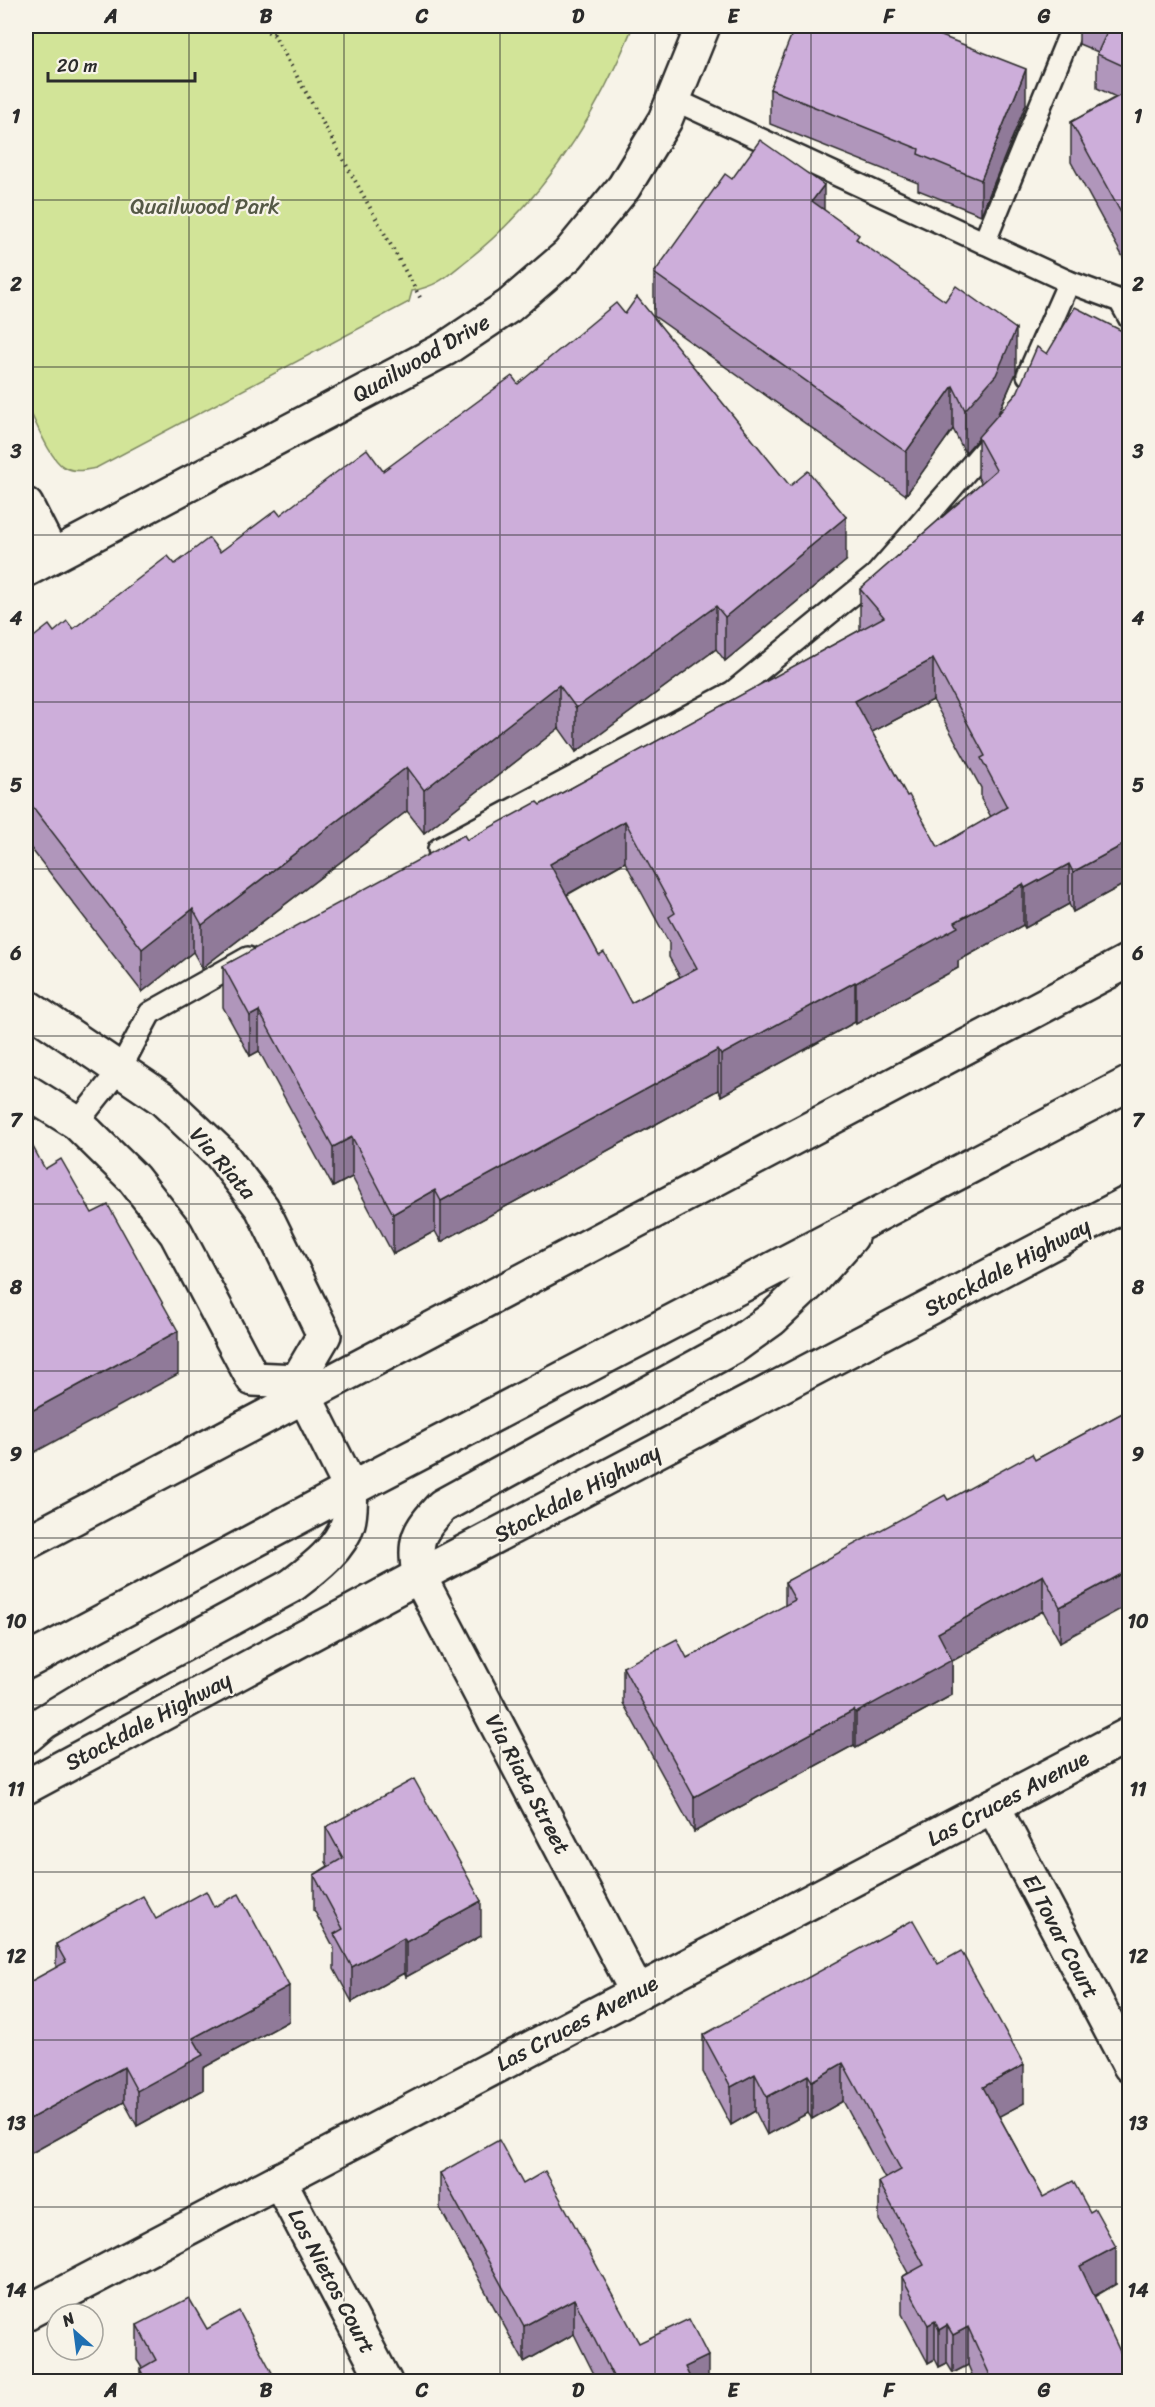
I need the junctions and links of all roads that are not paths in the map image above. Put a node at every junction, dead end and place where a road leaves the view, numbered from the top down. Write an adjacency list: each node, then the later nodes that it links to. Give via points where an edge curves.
1 (703, 26): 3 (street, Quailwood Drive)
2 (1073, 26): 4 (lane)
3 (673, 99): 4 (lane); 10 (street, Quailwood Drive, via 624,187 568,255 509,306 445,350)
4 (984, 243): 5 (lane)
5 (1069, 282): 6 (lane, via 1120,301); 7 (lane)
6 (1130, 319)
7 (1021, 392)
8 (1007, 425): 11 (lane, via 876,575 733,692)
9 (26, 505): 10 (street)
10 (39, 563)
11 (427, 856)
12 (263, 949): 15 (lane, via 150,1013)
13 (1130, 960): 21 (street)
14 (26, 1006): 15 (street, Via Riata)
15 (120, 1069): 18 (lane); 21 (street, Via Riata, via 163,1099 220,1152 262,1208 324,1335)
16 (1130, 1083): 20 (street)
17 (26, 1091): 18 (street)
18 (77, 1124): 21 (street, via 133,1178 176,1233 252,1379)
19 (1130, 1202): 24 (street, Stockdale Highway)
20 (864, 1222): 22 (street); 24 (street, via 811,1282 772,1319 733,1347 442,1506 422,1527 416,1552)
21 (301, 1388): 22 (street); 23 (street)
22 (351, 1489): 25 (street); 27 (street, via 348,1523 336,1545 291,1586 84,1698)
23 (26, 1543)
24 (419, 1576): 28 (street, Stockdale Highway); 30 (street, Via Riata Street)
25 (26, 1662)
26 (1130, 1734): 29 (street, Las Cruces Avenue)
27 (26, 1737)
28 (26, 1787)
29 (993, 1806): 30 (street, Las Cruces Avenue); 31 (street, El Tovar Court)
30 (637, 1992): 32 (street, Las Cruces Avenue)
31 (1130, 2066)
32 (279, 2180): 33 (street, Las Cruces Avenue); 34 (street, Los Nietos Court)
33 (26, 2313)
34 (385, 2382)

